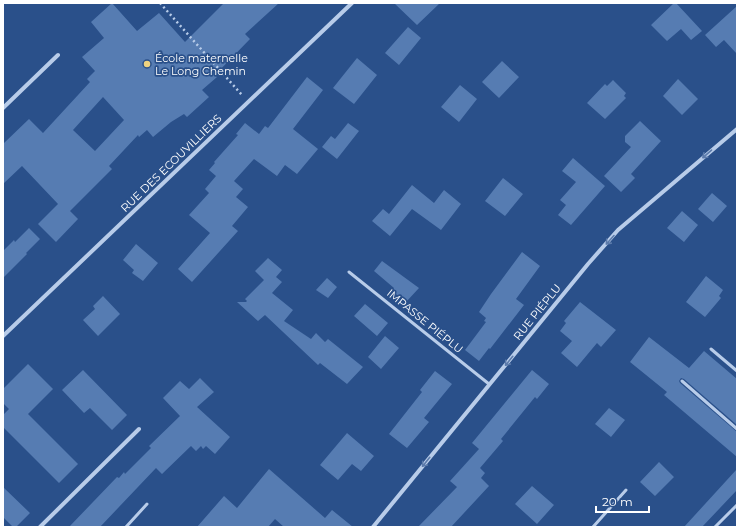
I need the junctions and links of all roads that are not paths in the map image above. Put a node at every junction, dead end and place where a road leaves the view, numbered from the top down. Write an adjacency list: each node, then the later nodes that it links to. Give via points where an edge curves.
1 (352, 3): 6 (street, RUE DES ECOUVILLIERS)
2 (58, 55): 3 (street)
3 (3, 108)
4 (737, 129): 10 (street, RUE PIÉPLU, one-way to 10, via 618,230)
5 (349, 272): 10 (lane, IMPASSE PIÉPLU)
6 (3, 336)
7 (711, 349): 8 (lane)
8 (737, 371)
9 (682, 381): 12 (lane)
10 (489, 384): 18 (street, RUE PIÉPLU, one-way to 18)
11 (139, 429): 16 (street)
12 (737, 429)
13 (626, 490): 19 (lane)
14 (147, 504): 17 (lane)
15 (737, 505): 20 (lane)
16 (40, 527)
17 (126, 527)
18 (373, 527)
19 (592, 527)
20 (715, 527)

